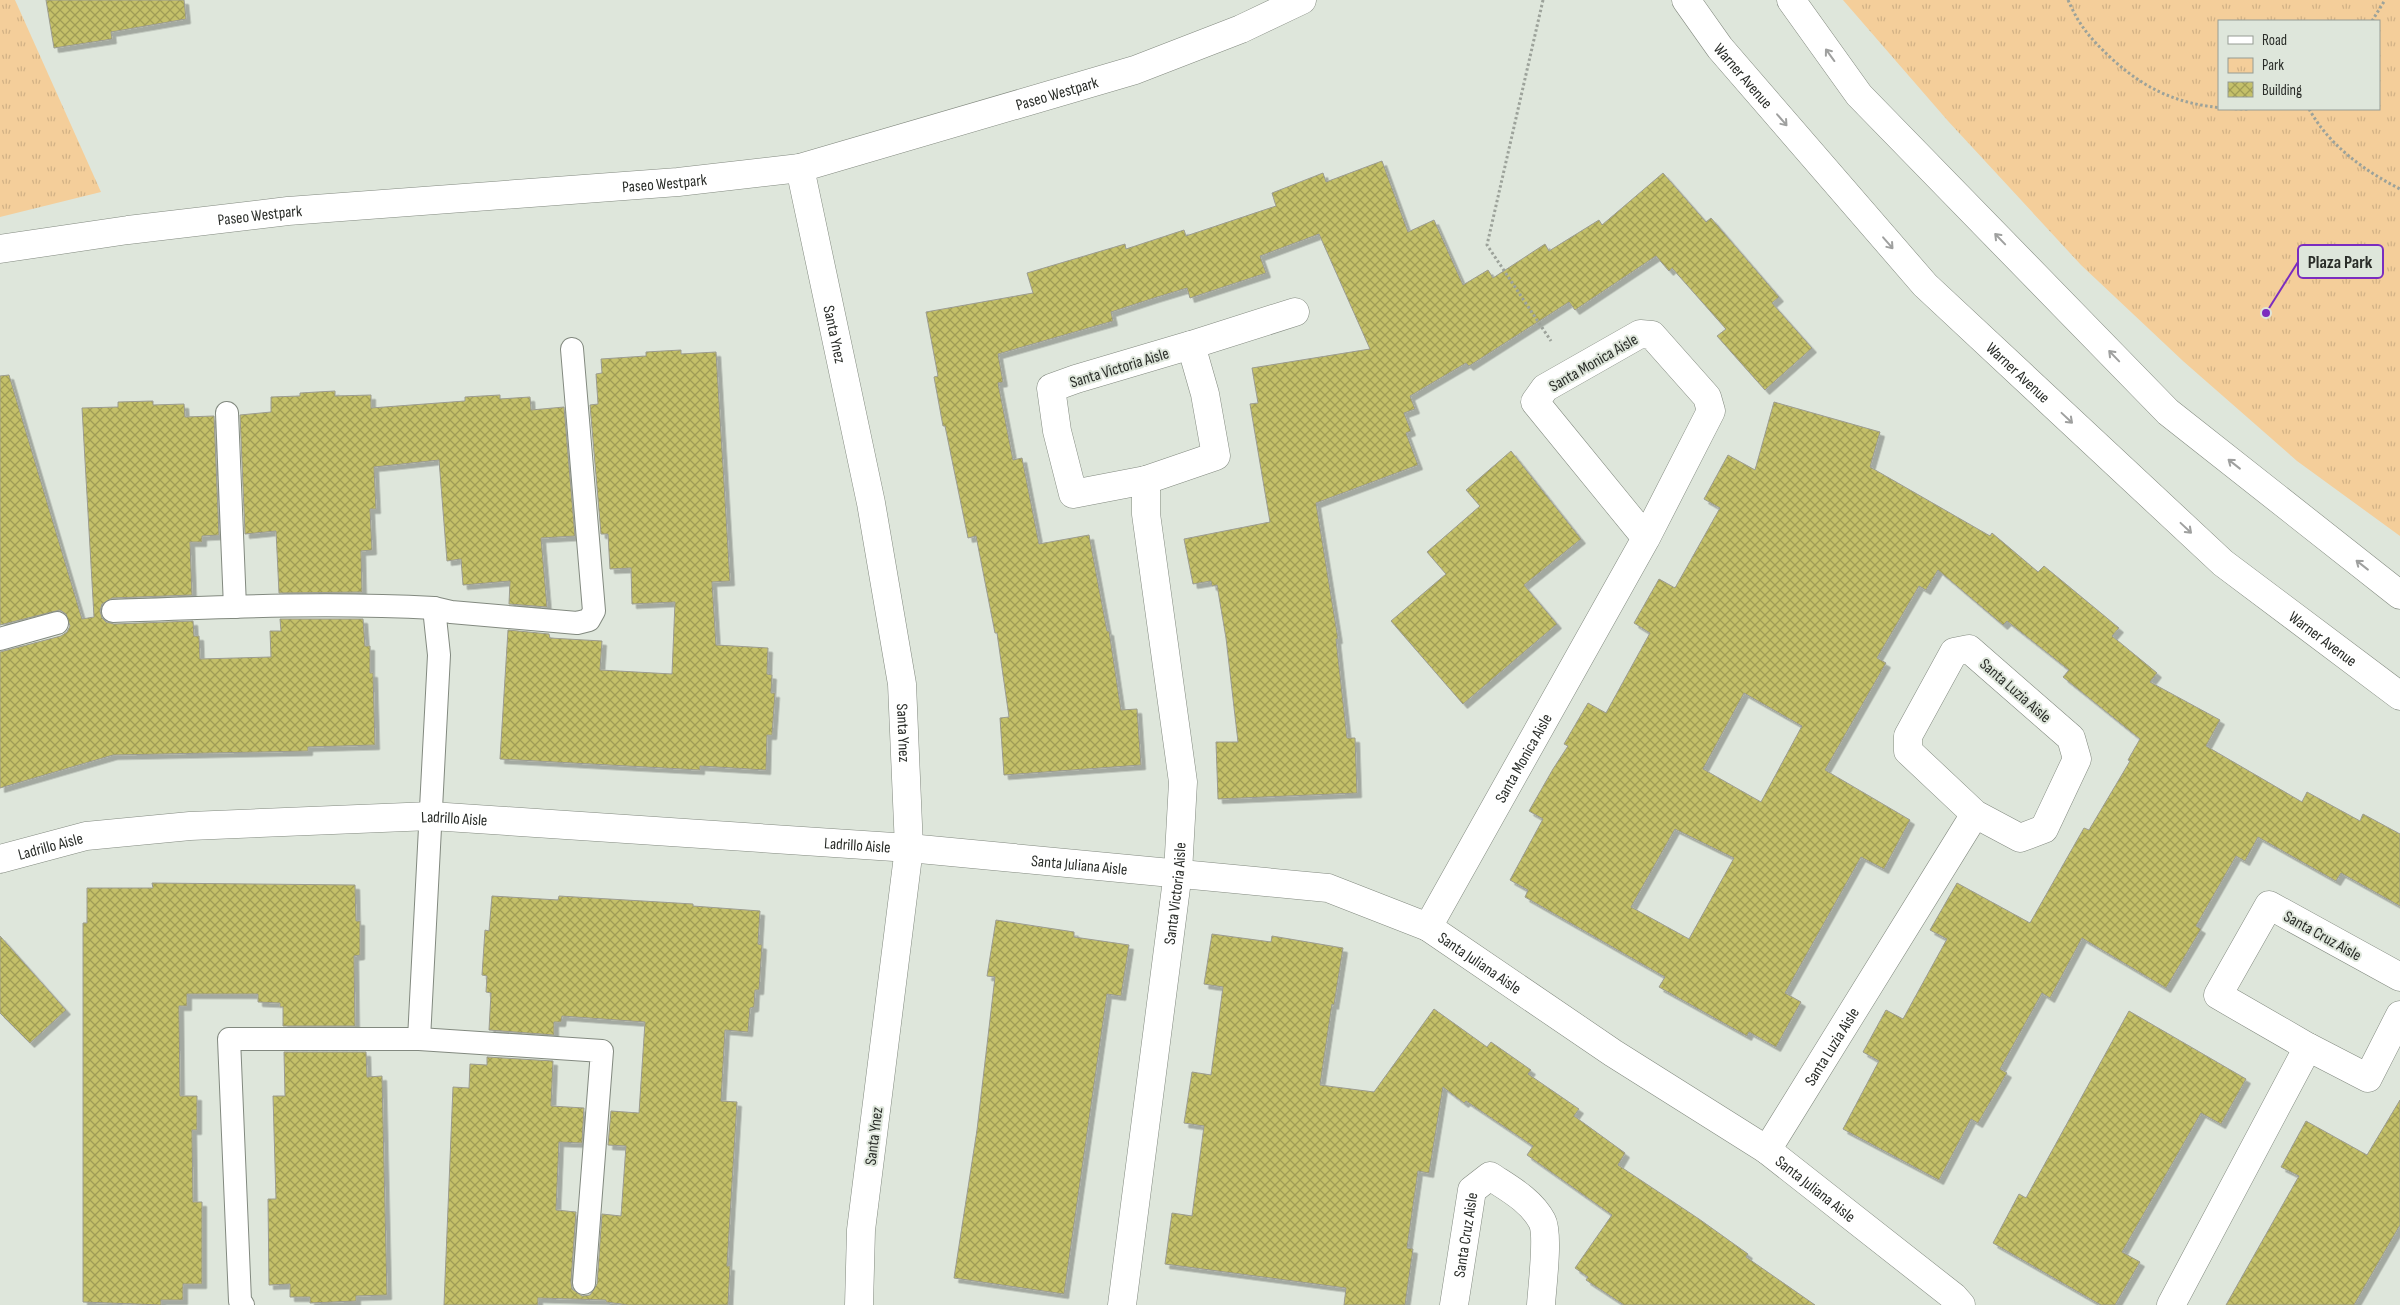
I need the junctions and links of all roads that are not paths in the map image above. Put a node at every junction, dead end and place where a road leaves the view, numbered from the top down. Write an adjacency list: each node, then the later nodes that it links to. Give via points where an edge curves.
1 (1302, 0): 4 (street, Paseo Westpark, via 1241,29 1135,70)
2 (1686, 0): 18 (street, Warner Avenue, one-way to 18, via 1720,48 1925,285 2223,563)
3 (1791, 0): 12 (street, one-way to 3, via 2168,412 1859,95)
4 (800, 168): 5 (street, Paseo Westpark, via 678,182 288,211); 21 (street, Santa Ynez, via 871,504 902,684)
5 (0, 249)
6 (1295, 312): 7 (street, Santa Victoria Aisle)
7 (1191, 346): 10 (street, Santa Victoria Aisle, via 1205,394 1216,456); 10 (street, Santa Victoria Aisle, via 1051,388 1057,431 1073,494)
8 (572, 350): 14 (lane, via 594,611 589,620 577,623)
9 (227, 413): 13 (lane)
10 (1146, 480): 23 (street, Santa Victoria Aisle, via 1146,514 1183,782)
11 (1646, 538): 11 (street, Santa Monica Aisle, via 1711,411 1707,397 1652,335 1640,334 1545,388 1535,402); 24 (street, Santa Monica Aisle)
12 (2400, 595)
13 (235, 607): 14 (lane); 15 (lane)
14 (434, 608): 20 (lane, via 439,655)
15 (113, 611)
16 (57, 623): 17 (lane)
17 (0, 639)
18 (2400, 696)
19 (1975, 814): 19 (street, Santa Luzia Aisle, via 2020,838 2044,829 2078,759 2071,738 1969,649 1954,652 1908,736 1908,751); 29 (street, Santa Luzia Aisle)
20 (432, 816): 21 (street, Ladrillo Aisle); 22 (street, Ladrillo Aisle, via 190,826 86,836); 27 (lane)
21 (909, 848): 23 (street, Santa Juliana Aisle); 32 (street, Santa Ynez, via 861,1230)
22 (0, 859)
23 (1178, 872): 24 (street, Santa Juliana Aisle, via 1328,888); 33 (street, Santa Victoria Aisle)
24 (1428, 927): 29 (street, Santa Juliana Aisle, via 1612,1053)
25 (2400, 977): 28 (street, Santa Cruz Aisle, via 2269,906 2218,996)
26 (2400, 1015): 28 (street, Santa Cruz Aisle, via 2368,1078)
27 (419, 1039): 30 (lane, via 602,1051); 31 (lane, via 229,1039 240,1301)
28 (2308, 1047): 37 (street)
29 (1767, 1150): 36 (street, Santa Juliana Aisle)
30 (584, 1283)
31 (243, 1305)
32 (859, 1305)
33 (1122, 1305)
34 (1454, 1305): 35 (street, Santa Cruz Aisle, via 1472,1190 1490,1176 1519,1194 1542,1222)
35 (1541, 1305)
36 (1961, 1305)
37 (2171, 1305)

